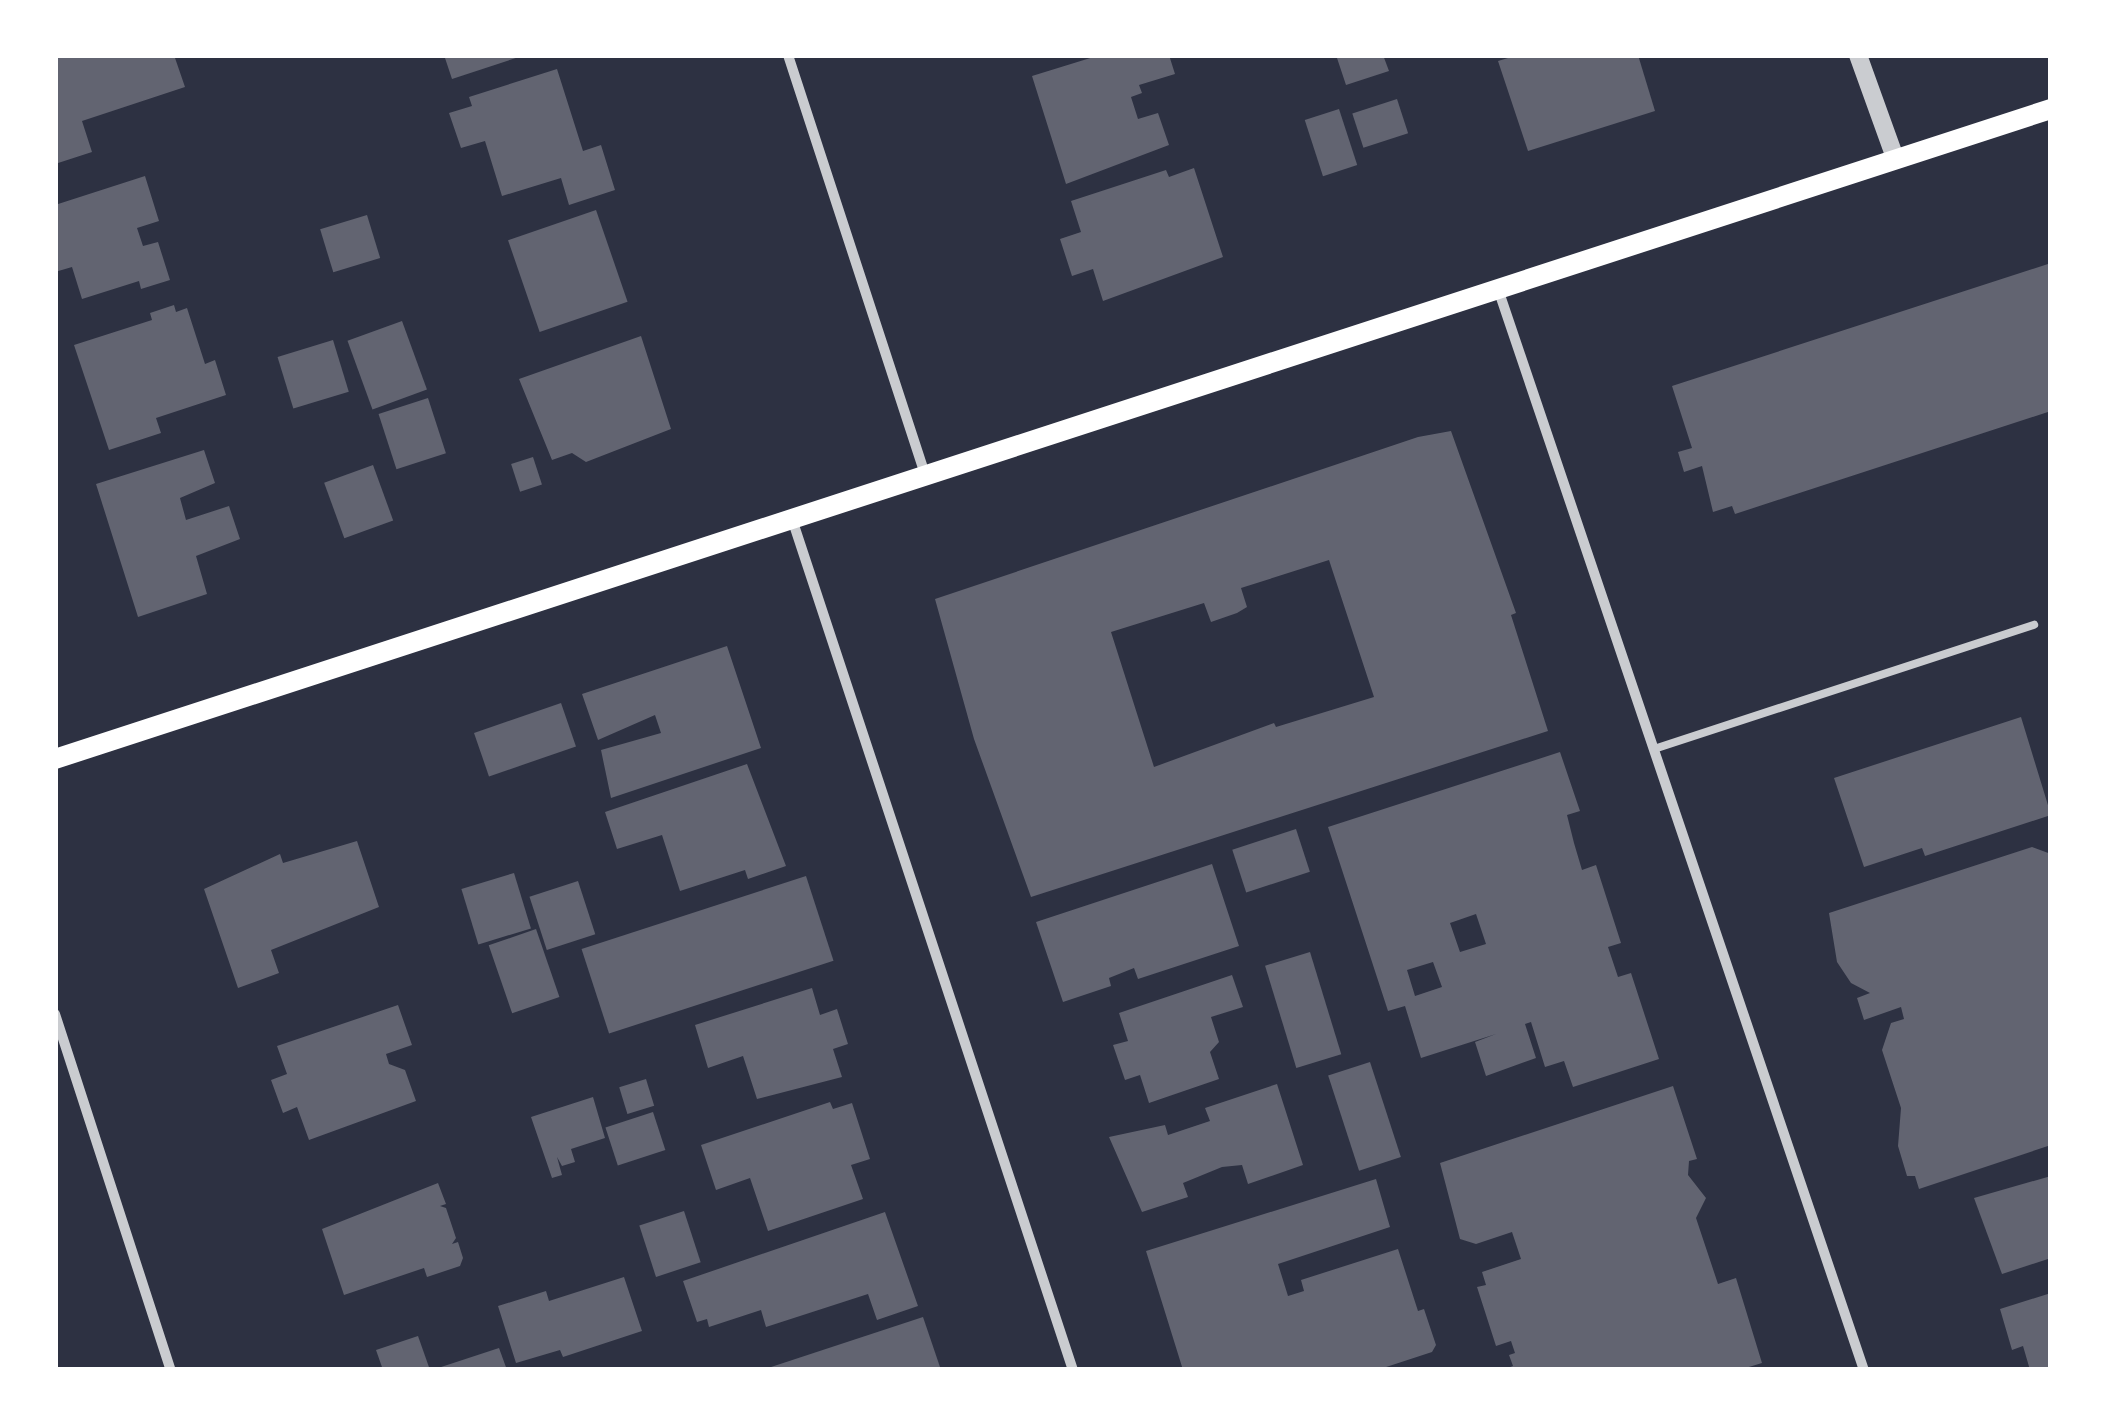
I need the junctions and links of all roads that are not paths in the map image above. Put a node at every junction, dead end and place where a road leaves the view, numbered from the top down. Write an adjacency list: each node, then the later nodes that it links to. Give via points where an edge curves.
1 (788, 55): 6 (street)
2 (1858, 55): 4 (street)
3 (2051, 108): 4 (main road)
4 (1895, 158): 5 (main road)
5 (1498, 289): 6 (main road); 9 (street)
6 (926, 476): 7 (main road)
7 (792, 519): 10 (main road); 13 (street)
8 (2034, 626): 9 (lane)
9 (1654, 749): 14 (street)
10 (55, 759)
11 (55, 1014): 12 (street)
12 (170, 1370)
13 (1073, 1370)
14 (1864, 1370)

